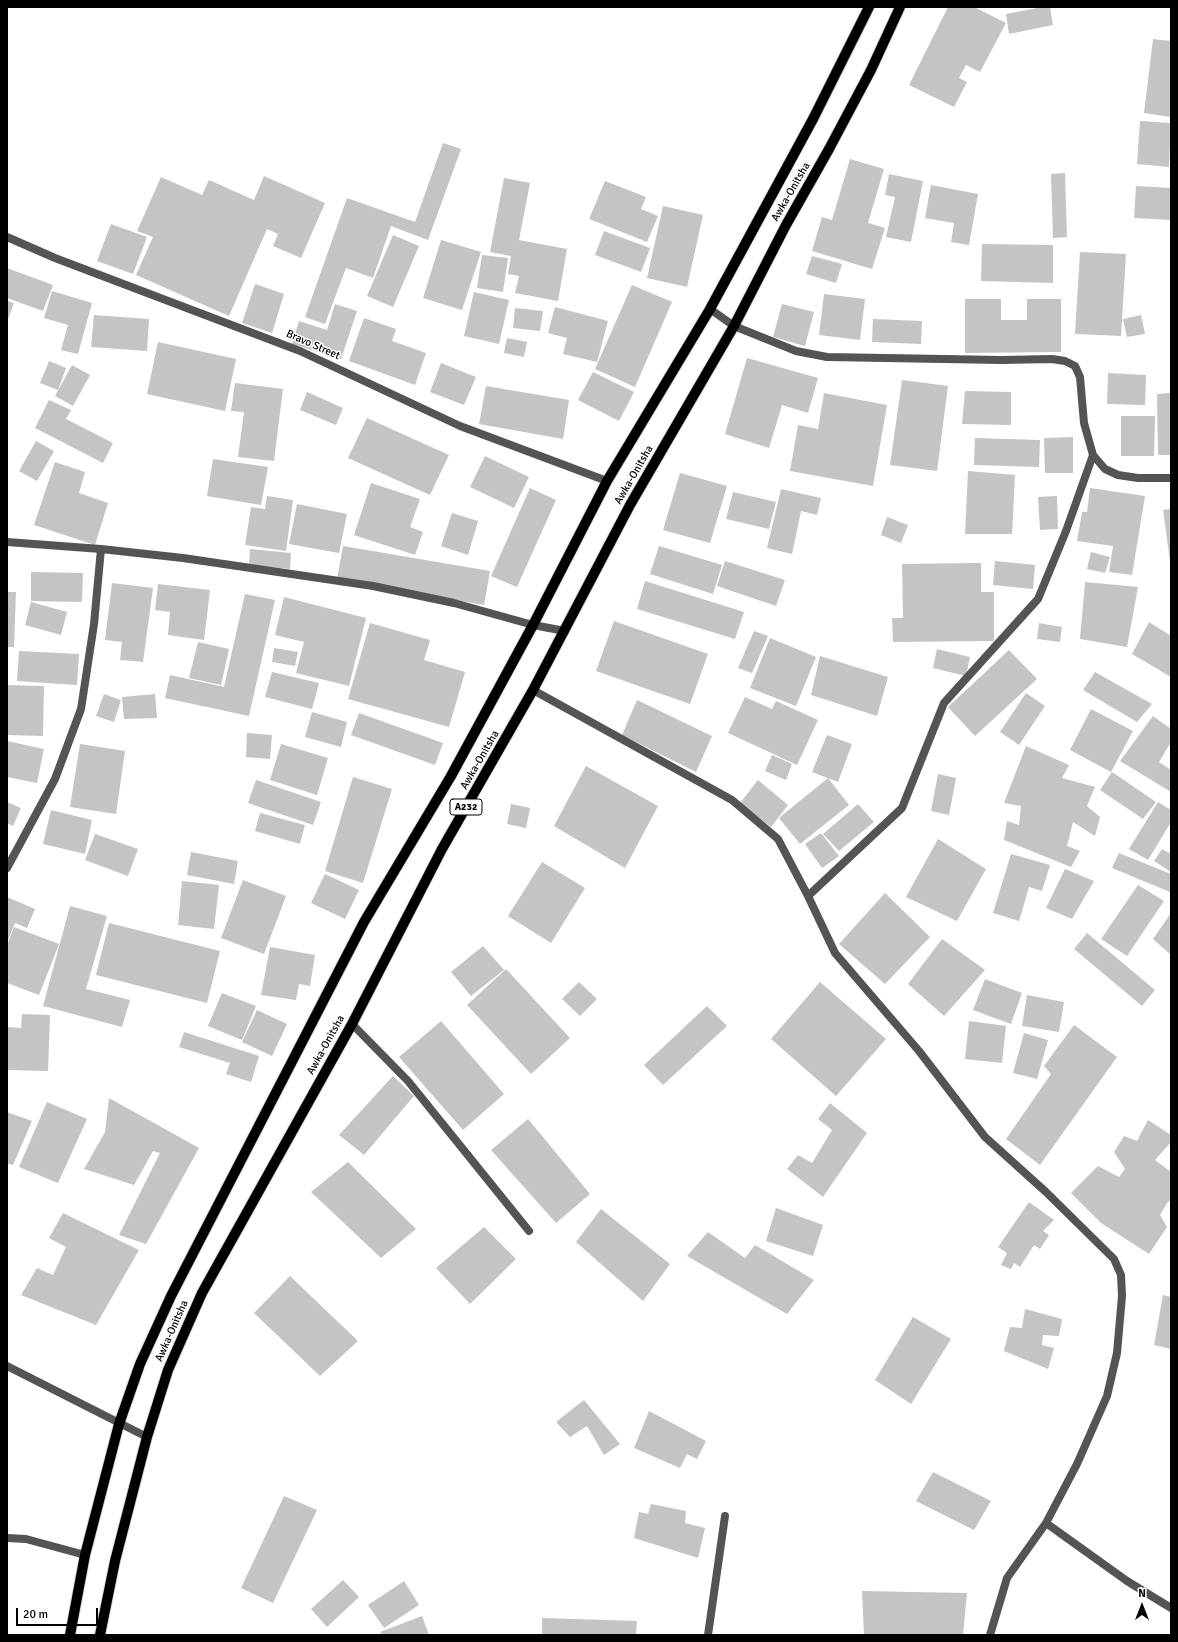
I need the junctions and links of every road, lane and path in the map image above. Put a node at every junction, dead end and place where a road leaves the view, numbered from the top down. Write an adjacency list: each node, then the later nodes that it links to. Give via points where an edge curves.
1 (869, 7): 4 (main road, Awka-Onitsha / A232, via 813,119)
2 (900, 7): 5 (main road, Awka-Onitsha / A232, via 871,70)
3 (7, 236): 8 (street, Bravo Street, via 55,258 300,350 460,426)
4 (710, 310): 5 (street); 8 (main road, Awka-Onitsha / A232)
5 (734, 326): 6 (street, via 796,351 827,357 1065,361 1075,366 1080,377 1084,424); 12 (main road, Awka-Onitsha / A232, via 630,505)
6 (1093, 455): 7 (street, via 1105,469 1118,476); 15 (street, via 1038,599 944,703 902,808)
7 (1171, 478)
8 (607, 481): 11 (main road, Awka-Onitsha / A232)
9 (7, 542): 10 (street)
10 (101, 549): 11 (street, via 242,566 373,586 454,603); 14 (street, via 94,624 81,710 55,779)
11 (533, 625): 12 (street); 19 (main road, Awka-Onitsha / A232, via 451,776 364,922 171,1296 140,1364)
12 (565, 631): 13 (main road, Awka-Onitsha / A232)
13 (533, 690): 15 (street, via 732,800 778,839); 16 (main road, Awka-Onitsha / A232, via 442,850)
14 (7, 868)
15 (808, 896): 22 (street, via 835,953 919,1051 985,1137 1088,1231 1114,1259 1121,1275 1122,1296 1117,1353 1107,1396 1077,1464)
16 (352, 1024): 17 (street, via 408,1081); 20 (main road, Awka-Onitsha / A232, via 202,1293 168,1370)
17 (529, 1231)
18 (7, 1366): 19 (street)
19 (119, 1424): 20 (street); 24 (main road, Awka-Onitsha / A232)
20 (147, 1437): 27 (main road, Awka-Onitsha / A232, via 115,1561)
21 (725, 1516): 28 (street)
22 (1046, 1523): 25 (street, via 1127,1581); 29 (street, via 1007,1578)
23 (7, 1538): 24 (street, via 26,1539)
24 (85, 1556): 26 (main road, Awka-Onitsha / A232)
25 (1171, 1608)
26 (70, 1635)
27 (100, 1635)
28 (708, 1635)
29 (990, 1635)

